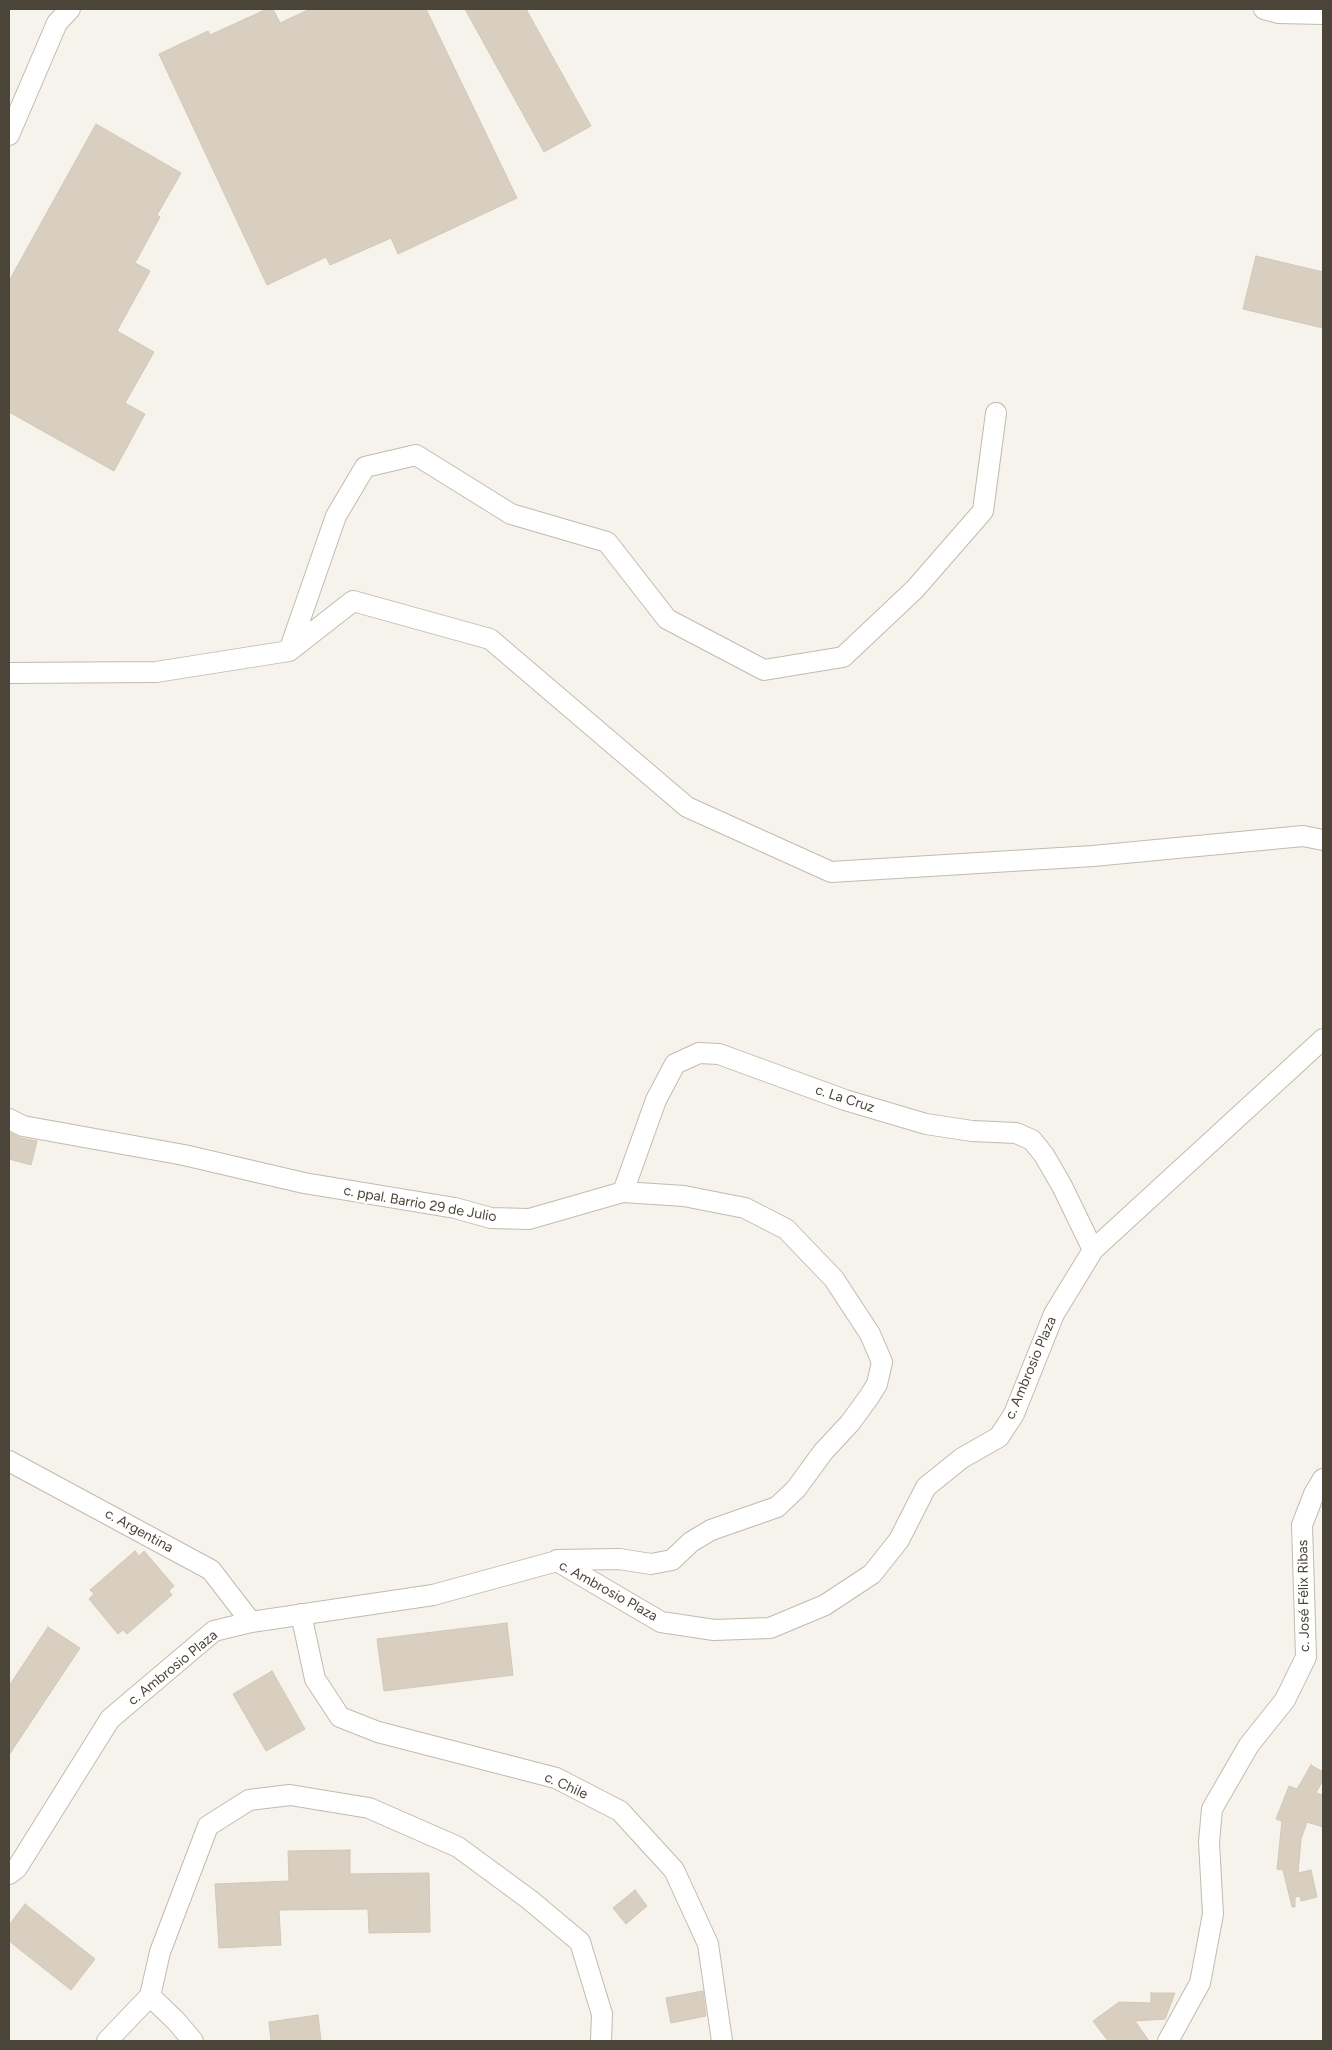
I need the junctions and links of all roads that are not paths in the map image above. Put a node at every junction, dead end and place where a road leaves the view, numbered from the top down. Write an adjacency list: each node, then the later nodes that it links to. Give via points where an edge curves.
1 (70, 9): 4 (street, via 57,23)
2 (1264, 9): 3 (street, via 1279,13)
3 (1323, 14)
4 (9, 135)
5 (996, 413): 6 (street, via 983,511 915,589 843,657 764,670 667,619 607,542 511,514 416,455 365,467 336,516)
6 (290, 651): 7 (street, via 156,672); 8 (street, via 353,601 490,639 687,807 831,872 1093,856 1303,836)
7 (9, 673)
8 (1323, 840)
9 (1323, 1038): 12 (street, c. Ambrosio Plaza)
10 (9, 1119): 11 (street, c. ppal. Barrio 29 de Julio, via 23,1126 184,1155 304,1183 454,1208 491,1218 529,1219)
11 (623, 1192): 12 (street, c. La Cruz, via 656,1100 675,1064 699,1053 719,1054 845,1100 926,1124 1016,1133 1032,1140 1062,1186); 15 (street, c. ppal. Barrio 29 de Julio, via 684,1196 744,1208 786,1229 834,1279 870,1334 882,1362 877,1384 869,1397 796,1489 777,1507 710,1530 672,1560 651,1564 619,1559)
12 (1093, 1250): 15 (street, c. Ambrosio Plaza, via 1054,1314 1014,1414 999,1437 962,1458 926,1486 899,1540 872,1574 825,1605 770,1628 714,1630 661,1622)
13 (9, 1461): 17 (street, c. Argentina, via 211,1570)
14 (1323, 1479): 24 (street, c. José Félix Ribas, via 1302,1525 1306,1657 1285,1700 1249,1745 1212,1810 1209,1842 1213,1914 1200,1983)
15 (557, 1560): 16 (street, c. Ambrosio Plaza, via 433,1595)
16 (301, 1614): 17 (street, c. Ambrosio Plaza); 23 (street, c. Chile, via 315,1680 340,1717 378,1732 556,1778 620,1811 674,1870 708,1944)
17 (251, 1622): 18 (street, c. Ambrosio Plaza, via 214,1631 110,1719 17,1868)
18 (9, 1874)
19 (150, 1996): 20 (street); 21 (street); 22 (street, via 160,1952 208,1826 249,1800 290,1795 369,1808 458,1847 530,1900 580,1942 602,2014)
20 (107, 2041)
21 (193, 2041)
22 (601, 2041)
23 (722, 2041)
24 (1168, 2041)

